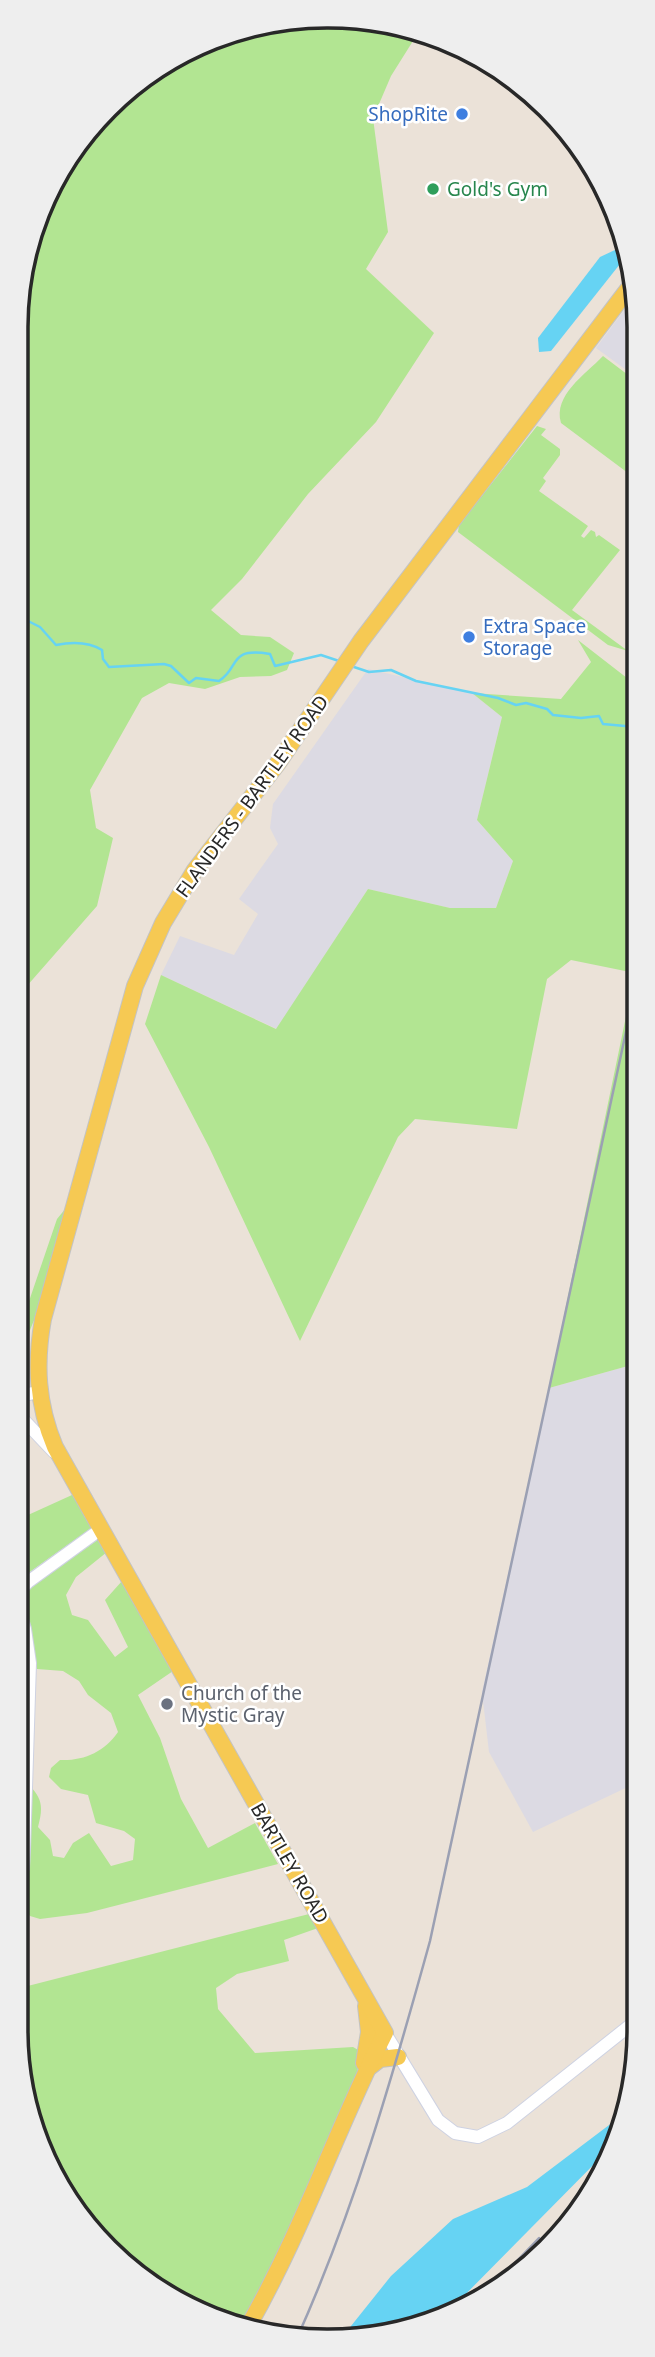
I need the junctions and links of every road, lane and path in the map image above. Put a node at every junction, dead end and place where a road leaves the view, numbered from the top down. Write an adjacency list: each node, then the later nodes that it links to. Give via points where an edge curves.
1 (625, 294): 2 (main road, FLANDERS - BARTLEY ROAD, via 361,641 278,763 195,870 156,936 121,1031 43,1319 37,1357)
2 (39, 1392): 3 (street); 5 (main road, BARTLEY ROAD, via 49,1433)
3 (28, 1394)
4 (28, 1424): 5 (street)
5 (62, 1460): 6 (main road, BARTLEY ROAD)
6 (101, 1529): 7 (street); 10 (main road, BARTLEY ROAD)
7 (28, 1582)
8 (28, 1649): 9 (street)
9 (28, 1722)
10 (363, 1995): 12 (main road, BARTLEY ROAD); 14 (main road, via 369,2032)
11 (627, 2029): 13 (street, BARTLEY ROAD, via 485,2136 462,2135 443,2125)
12 (385, 2033): 13 (street, BARTLEY ROAD); 14 (main road)
13 (398, 2057): 14 (main road, via 380,2059)
14 (363, 2073): 15 (main road, via 291,2248)
15 (252, 2319)

